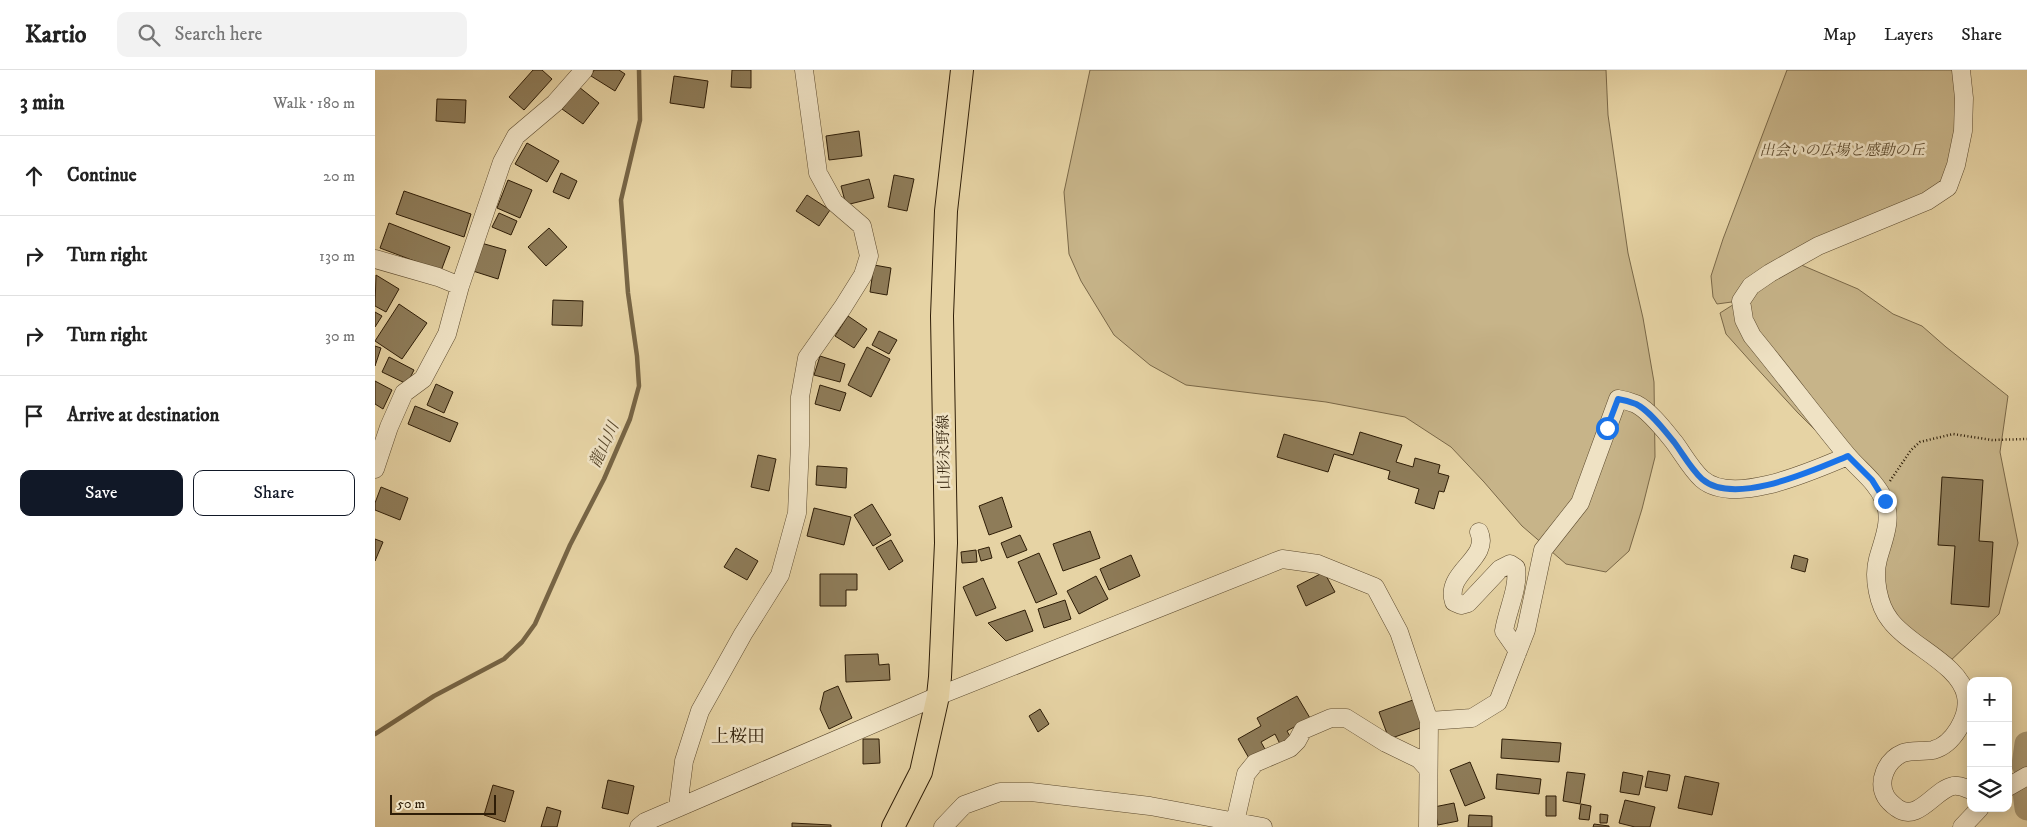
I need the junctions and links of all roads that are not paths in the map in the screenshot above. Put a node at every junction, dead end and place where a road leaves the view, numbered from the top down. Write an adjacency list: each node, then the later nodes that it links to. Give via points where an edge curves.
1 (584, 70): 6 (street, via 555,103 516,136 502,162)
2 (804, 70): 17 (street, via 818,173 834,202 862,226 869,256 863,275 807,358 800,397 797,513 780,576 700,711 684,761)
3 (962, 70): 11 (main road, 山形永野線, via 946,211 942,316 946,543)
4 (1961, 70): 7 (street, via 1963,131 1957,165 1948,187 1927,201 1818,246 1751,286 1741,301 1744,320 1752,336)
5 (375, 260): 6 (street)
6 (460, 286): 8 (street, via 447,334 423,379 404,393)
7 (1848, 456): 10 (street, via 1762,487 1714,486 1702,479 1649,415 1637,405 1618,399 1579,503 1543,550 1526,630); 16 (street, via 1872,480 1885,501 1888,517 1877,561 1877,587 1889,620 1947,668 1961,684 1966,697 1966,711 1959,729 1944,745 1934,750 1902,753 1888,765 1883,780 1885,796 1900,810 1909,811 1917,810 1952,786)
8 (375, 469)
9 (1479, 532): 10 (street, via 1482,537 1480,548 1453,586 1454,602 1468,603 1506,565 1516,568 1504,632)
10 (1518, 651): 12 (street, via 1499,702 1472,718)
11 (938, 696): 12 (street, via 1282,559 1318,564 1375,587 1399,632); 17 (street); 21 (main road, 山形永野線, via 921,772)
12 (1429, 722): 13 (street)
13 (1428, 769): 19 (street, via 1419,759 1346,718 1331,718 1303,730 1290,748 1255,763 1246,774); 24 (street)
14 (2027, 776): 15 (street)
15 (2012, 785)
16 (1967, 789)
17 (678, 807): 20 (street)
18 (1976, 812): 25 (street)
19 (1235, 822): 22 (street, via 1140,805 1031,792 1000,792 964,805); 23 (street)
20 (639, 827)
21 (893, 827)
22 (943, 827)
23 (1263, 827)
24 (1428, 827)
25 (1962, 827)

